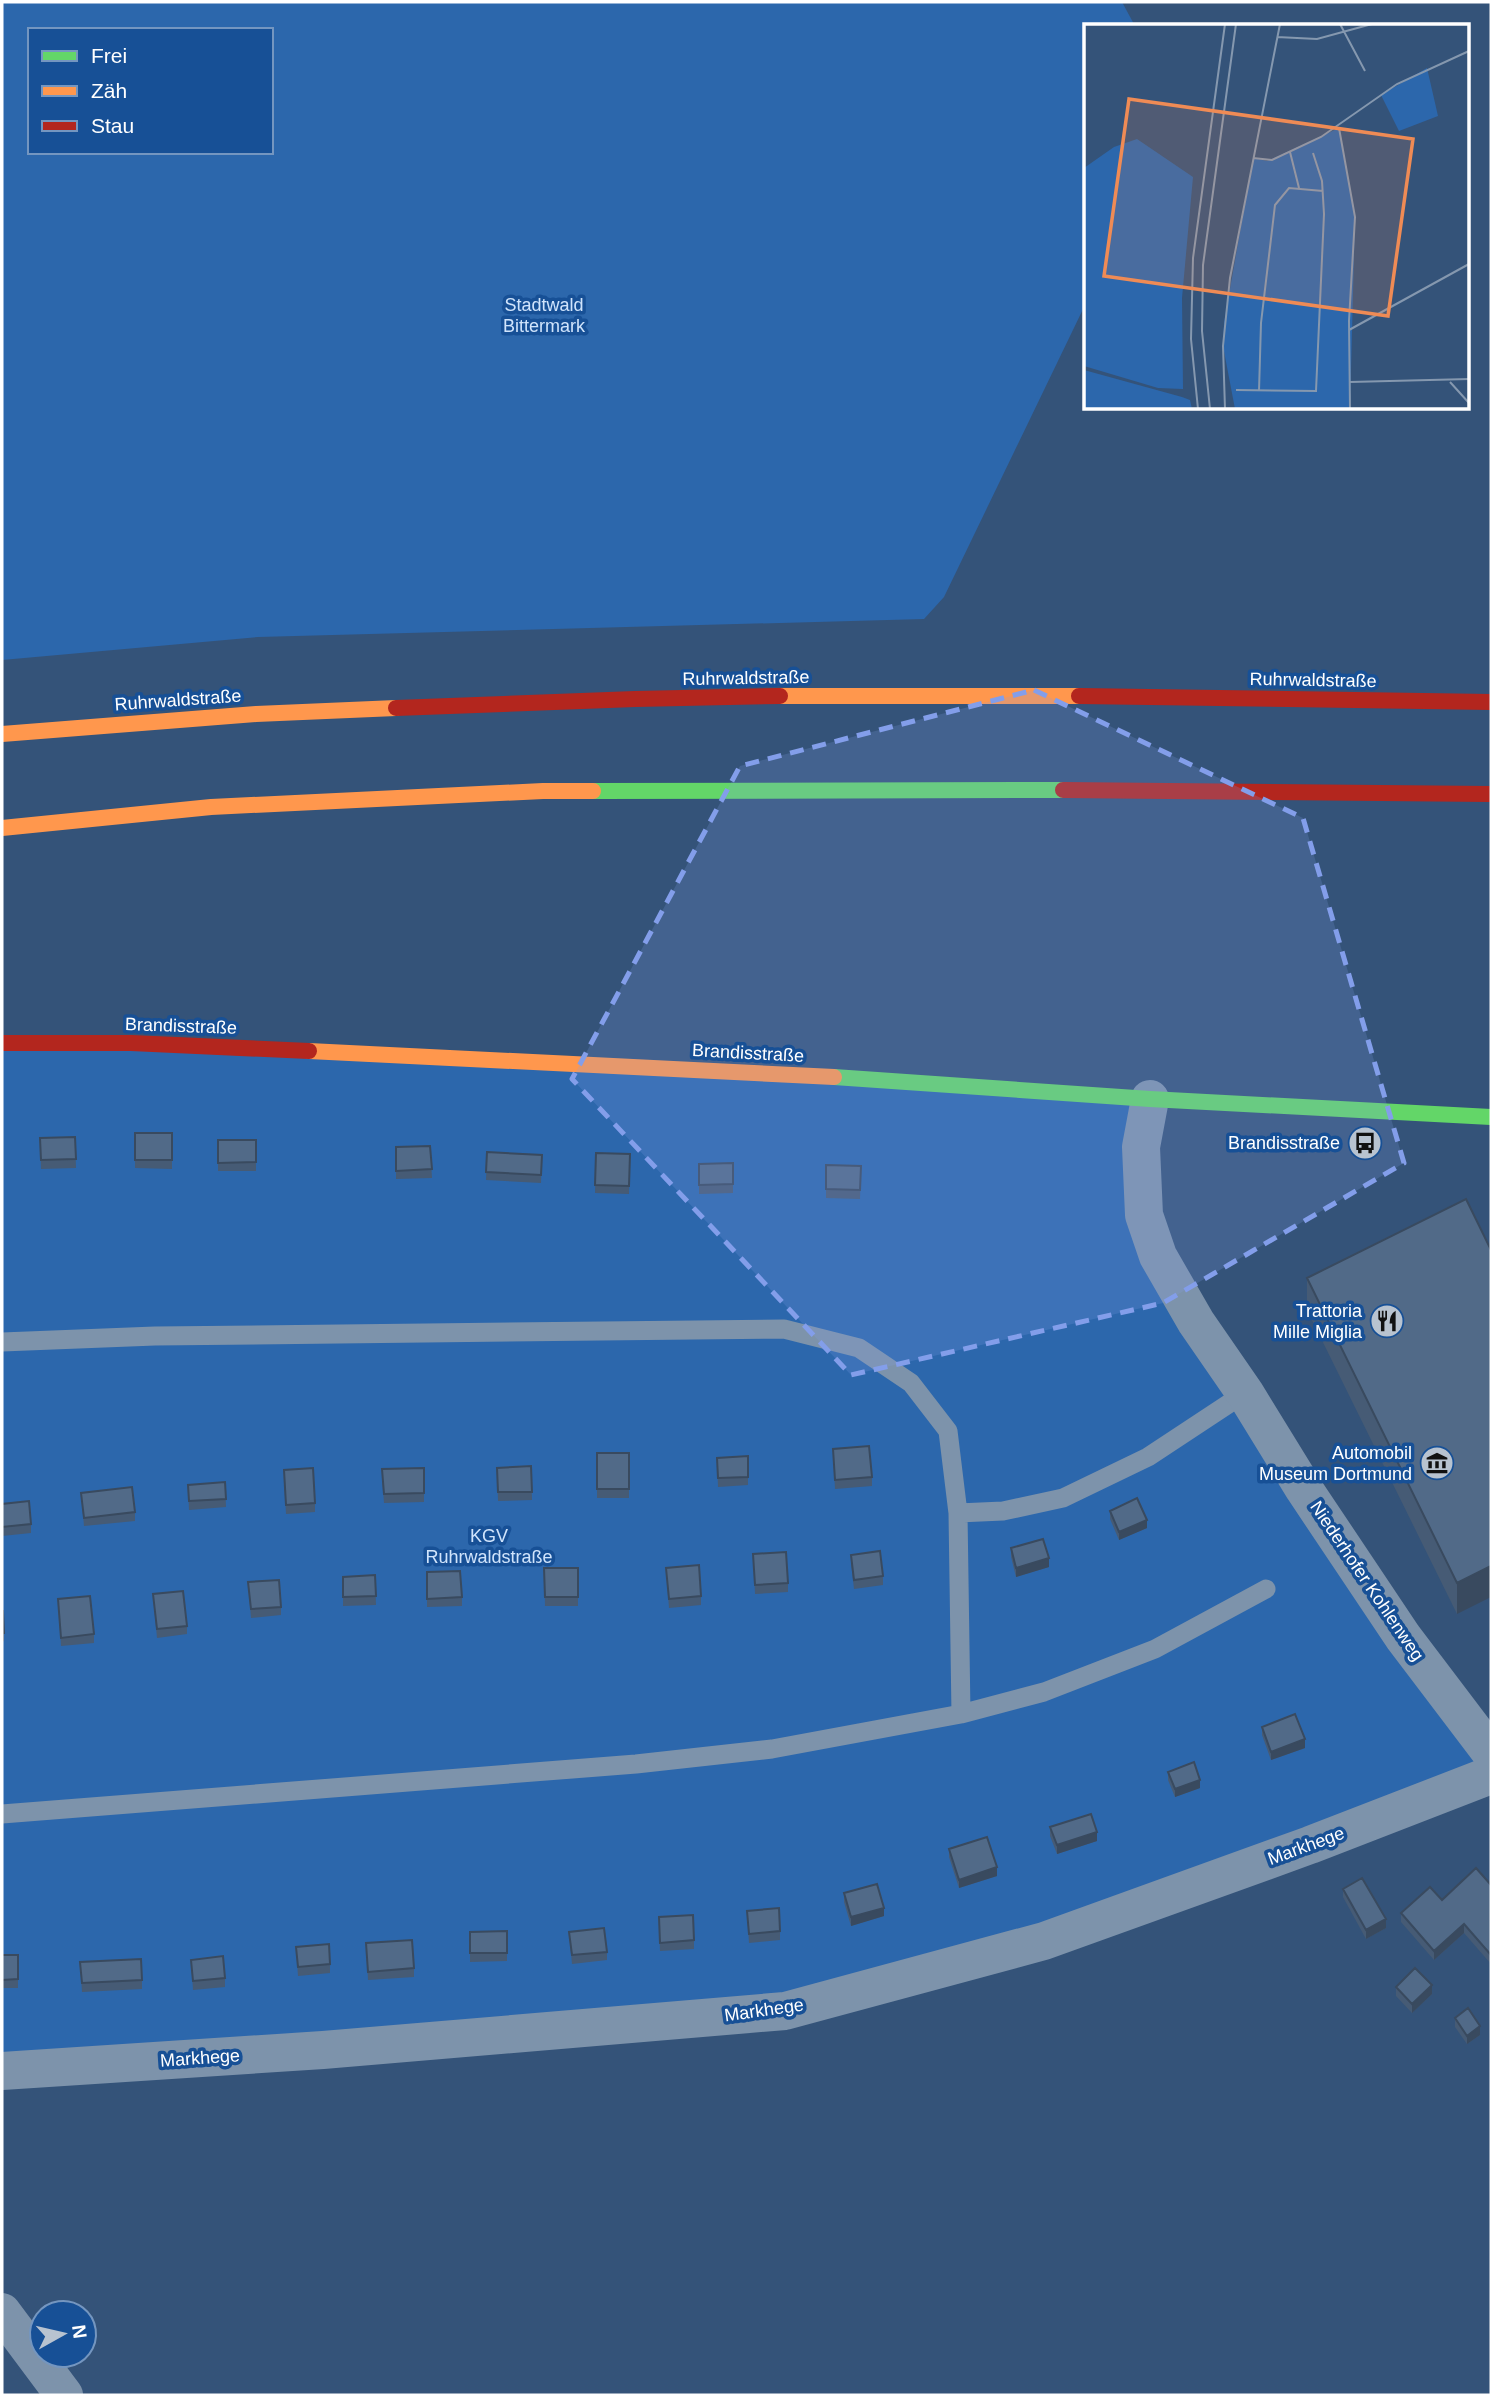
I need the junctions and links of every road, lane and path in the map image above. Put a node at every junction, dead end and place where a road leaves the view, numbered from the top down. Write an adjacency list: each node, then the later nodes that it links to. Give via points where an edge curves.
1 (1491, 702): 2 (main road, Ruhrwaldstraße, via 1109,696 635,699 256,714)
2 (2, 734)
3 (1491, 794): 4 (main road, via 543,791 211,807)
4 (2, 828)
5 (2, 1043): 6 (main road, Brandisstraße, via 131,1043 478,1059)
6 (1150, 1099): 7 (main road, Brandisstraße); 9 (street, Niederhofer Kohlenweg, via 1141,1147 1143,1215 1164,1267)
7 (1491, 1117)
8 (2, 1342): 10 (lane, via 785,1329 859,1348 911,1383 948,1431)
9 (1245, 1393): 10 (lane, via 1148,1457 1063,1498 1003,1511); 13 (street, Niederhofer Kohlenweg, via 1404,1637)
10 (958, 1513): 12 (lane)
11 (1266, 1589): 12 (lane, via 1155,1649 1044,1692)
12 (961, 1714): 15 (lane, via 772,1748 636,1765)
13 (1491, 1753)
14 (1491, 1775): 16 (street, Markhege, via 1044,1941 785,2011 323,2050)
15 (2, 1814)
16 (2, 2071)
17 (2, 2312): 18 (street)
18 (64, 2395)

